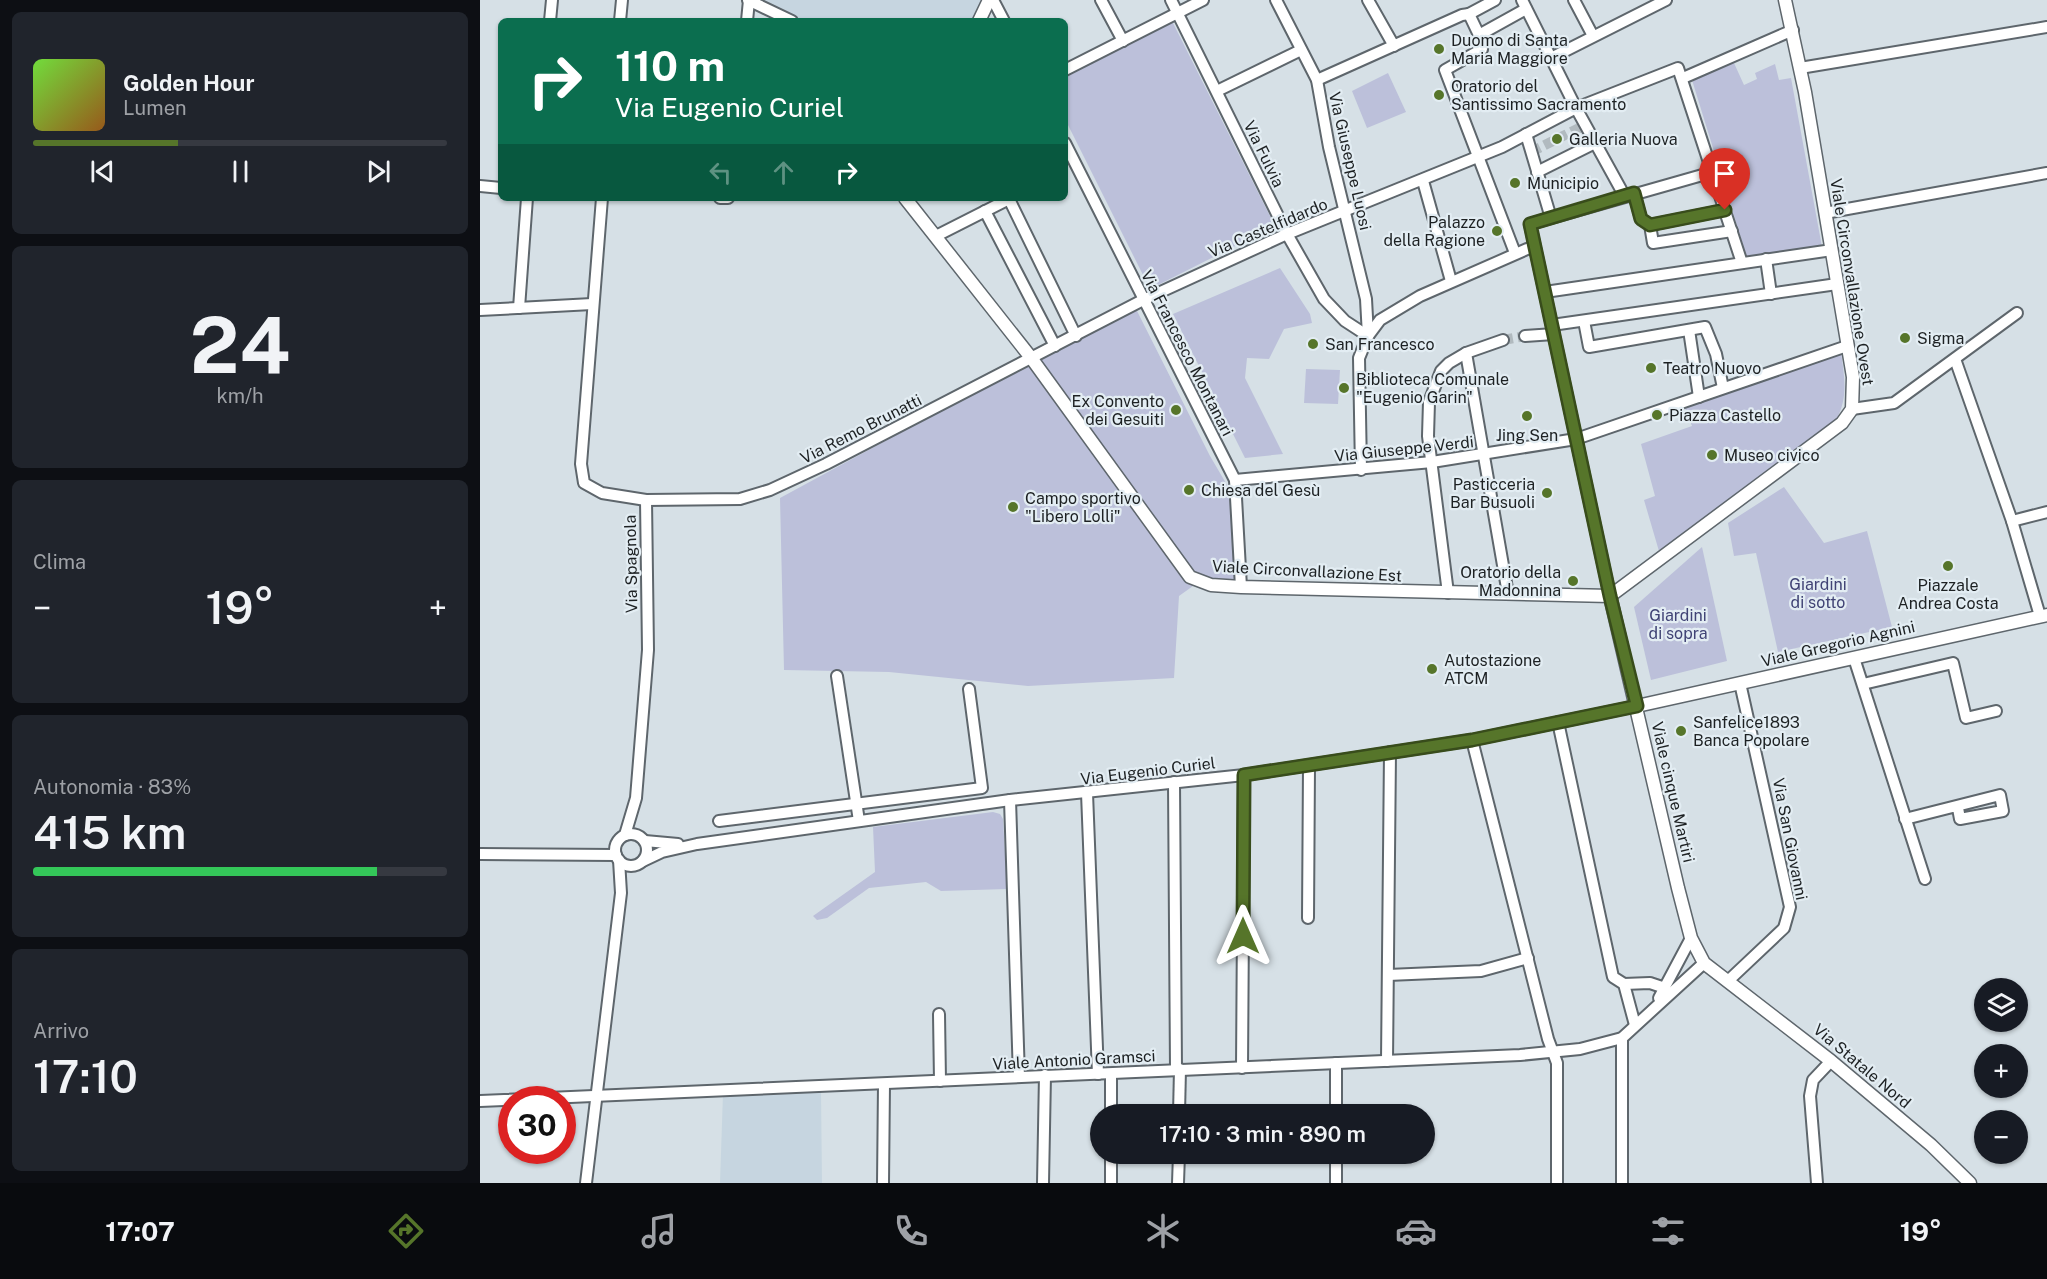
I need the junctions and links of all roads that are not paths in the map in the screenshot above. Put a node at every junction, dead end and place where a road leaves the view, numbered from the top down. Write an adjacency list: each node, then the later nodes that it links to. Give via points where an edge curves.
1 (552, 0): 18 (street)
2 (622, 0): 19 (street)
3 (749, 0): 20 (street); 21 (street)
4 (991, 0): 22 (main road); 23 (street)
5 (1101, 0): 28 (street)
6 (1171, 0): 16 (street, Via Fulvia)
7 (1203, 0): 16 (street)
8 (1276, 0): 30 (street, Via Giuseppe Luosi)
9 (1368, 0): 29 (street)
10 (1495, 0): 17 (street)
11 (1574, 0): 27 (street)
12 (1666, 0): 15 (street)
13 (1785, 0): 25 (main road, Viale Circonvallazione Ovest)
14 (1526, 3): 26 (street); 31 (street)
15 (1648, 4): 27 (street)
16 (1178, 13): 28 (street); 36 (street, Via Fulvia)
17 (1469, 14): 26 (street); 29 (street)
18 (550, 18)
19 (620, 18)
20 (747, 18)
21 (786, 18)
22 (981, 18)
23 (1002, 18)
24 (2047, 27): 33 (street)
25 (1793, 30): 33 (main road, Viale Circonvallazione Ovest); 34 (street)
26 (1479, 35): 40 (street, via 1482,50 1445,70)
27 (1593, 36): 31 (street)
28 (1123, 41): 32 (street)
29 (1394, 46): 35 (street)
30 (1301, 50): 35 (street, Via Giuseppe Luosi); 36 (street)
31 (1551, 58): 37 (street)
32 (1068, 68)
33 (1800, 68): 57 (main road, Viale Circonvallazione Ovest)
34 (1683, 78): 37 (street, Via Castelfidardo, via 1678,68); 43 (street)
35 (1317, 80): 56 (street, Via Giuseppe Luosi)
36 (1217, 91): 61 (street, Via Fulvia)
37 (1576, 108): 38 (street, Via Castelfidardo); 39 (street)
38 (1526, 134): 40 (street, Via Castelfidardo); 42 (street)
39 (1595, 143): 42 (street); 48 (street)
40 (1477, 157): 45 (street, Via Castelfidardo); 65 (street)
41 (1070, 166): 72 (street, Via Francesco Montanari)
42 (1537, 172): 58 (street)
43 (1713, 172): 48 (street); 54 (street)
44 (2047, 173): 57 (street)
45 (1423, 181): 56 (street, Via Castelfidardo); 68 (street)
46 (480, 186): 47 (street)
47 (498, 188)
48 (1629, 194): 58 (street); 59 (street, via 1641,219)
49 (527, 201): 74 (street)
50 (602, 201): 73 (street, Via Spagnola)
51 (907, 201): 62 (main road, Viale Circonvallazione Est)
52 (1004, 201): 55 (street)
53 (1011, 201): 80 (street)
54 (1725, 210): 59 (street); 60 (street)
55 (986, 211): 62 (street); 84 (street)
56 (1345, 212): 61 (street, Via Castelfidardo); 81 (street, Via Giuseppe Luosi, via 1366,299)
57 (1825, 213): 64 (main road, Viale Circonvallazione Ovest)
58 (1551, 218): 63 (street, via 1530,224)
59 (1650, 225): 60 (street, via 1653,243)
60 (1732, 231): 67 (street)
61 (1287, 234): 72 (street, Via Castelfidardo); 81 (street, Via Fulvia, via 1324,299 1345,321)
62 (936, 236): 87 (main road, Viale Circonvallazione Est)
63 (1534, 246): 65 (street); 70 (street)
64 (1832, 250): 66 (street); 69 (main road, Viale Circonvallazione Ovest)
65 (1515, 253): 68 (street)
66 (1766, 259): 67 (street); 71 (street)
67 (1742, 263): 70 (street)
68 (1451, 281): 81 (street, via 1380,320)
69 (1837, 284): 71 (street); 85 (main road, Viale Circonvallazione Ovest)
70 (1545, 292): 78 (street)
71 (1771, 294): 77 (street)
72 (1143, 300): 80 (street, Via Castelfidardo); 96 (street, Via Francesco Montanari)
73 (592, 304): 74 (street); 97 (street, Via Spagnola, via 581,464 584,483 602,493)
74 (519, 308): 75 (street)
75 (480, 310)
76 (2017, 313): 88 (street)
77 (1584, 321): 78 (street); 79 (street, via 1589,346)
78 (1553, 330): 82 (street); 92 (street)
79 (1689, 330): 89 (street, via 1705,327); 90 (street)
80 (1076, 336): 84 (street, Via Remo Brunatti)
81 (1368, 336): 95 (street, via 1359,358)
82 (1525, 336)
83 (1503, 340): 86 (street)
84 (1055, 346): 87 (street, Via Remo Brunatti)
85 (1848, 346): 89 (street); 91 (main road, Viale Circonvallazione Ovest, via 1853,377)
86 (1466, 353): 93 (street); 94 (street, via 1441,371 1429,402)
87 (1032, 358): 97 (street, Via Remo Brunatti, via 770,490 740,499); 100 (main road, Viale Circonvallazione Est, via 1190,577 1211,585)
88 (1955, 359): 91 (street, via 1894,403); 99 (street)
89 (1723, 388): 90 (street)
90 (1699, 397): 92 (street)
91 (1852, 409): 103 (main road, Viale Circonvallazione Ovest, via 1842,423)
92 (1576, 440): 93 (street, Via Giuseppe Verdi); 103 (street)
93 (1484, 456): 94 (street, Via Giuseppe Verdi); 102 (street)
94 (1432, 462): 95 (street, Via Giuseppe Verdi); 101 (street)
95 (1361, 470): 96 (street, Via Giuseppe Verdi)
96 (1235, 480): 100 (street, Via Francesco Montanari)
97 (646, 500): 120 (street, Via Spagnola, via 648,650)
98 (2047, 512): 99 (street)
99 (2012, 520): 104 (street)
100 (1241, 587): 101 (main road, Viale Circonvallazione Est)
101 (1448, 593): 102 (main road, Viale Circonvallazione Est)
102 (1508, 594): 103 (main road, Viale Circonvallazione Est)
103 (1610, 596): 110 (main road, Viale cinque Martiri)
104 (2044, 615): 105 (main road, Viale Gregorio Agnini)
105 (1854, 658): 107 (main road, Viale Gregorio Agnini); 108 (street)
106 (837, 676): 122 (street)
107 (1740, 683): 110 (main road, Viale Gregorio Agnini); 142 (street, Via San Giovanni, via 1790,907 1784,928)
108 (1863, 684): 111 (street, via 1953,663 1966,718); 125 (street)
109 (969, 689): 118 (street)
110 (1637, 706): 112 (street, Via Eugenio Curiel); 138 (main road, Viale cinque Martiri)
111 (1996, 711)
112 (1558, 723): 113 (street, Via Eugenio Curiel); 143 (street, via 1613,977)
113 (1472, 740): 114 (street, Via Eugenio Curiel); 139 (street)
114 (1390, 752): 115 (street, Via Eugenio Curiel); 141 (street)
115 (1309, 766): 116 (street, Via Eugenio Curiel); 137 (street)
116 (1244, 775): 117 (street, Via Eugenio Curiel); 153 (street)
117 (1174, 782): 119 (street, Via Eugenio Curiel); 154 (street)
118 (982, 788): 122 (street); 123 (street)
119 (1087, 793): 121 (street, Via Eugenio Curiel); 155 (street)
120 (636, 798): 128 (street, Via Spagnola); 129 (street, Via Spagnola)
121 (1010, 800): 123 (street, Via Eugenio Curiel); 158 (street)
122 (856, 804): 126 (street); 127 (street)
123 (984, 804): 126 (street, Via Eugenio Curiel)
124 (1958, 808): 125 (street)
125 (1905, 819): 135 (street)
126 (859, 821): 130 (street, Via Eugenio Curiel)
127 (719, 822)
128 (621, 839): 129 (street, via 634,834); 131 (street); 133 (street)
129 (643, 840): 130 (street, Via Eugenio Curiel); 134 (street, via 647,851)
130 (697, 844): 134 (street, Via Eugenio Curiel, via 662,852)
131 (575, 853): 132 (street); 133 (street)
132 (480, 854)
133 (618, 857): 134 (street, via 627,865); 136 (street)
134 (640, 863): 136 (street)
135 (1925, 879)
136 (621, 893): 161 (street)
137 (1308, 918)
138 (1691, 938): 140 (main road, Viale cinque Martiri); 144 (street)
139 (1528, 958): 141 (street, via 1481,971); 149 (street)
140 (1704, 963): 142 (main road, Viale cinque Martiri); 145 (street)
141 (1388, 975): 150 (street)
142 (1729, 980): 151 (main road, Via Statale Nord)
143 (1624, 984): 144 (street, via 1650,983); 147 (street)
144 (1665, 988): 145 (street)
145 (1654, 1006): 147 (street)
146 (939, 1014): 159 (street)
147 (1635, 1025): 148 (street)
148 (1622, 1038): 149 (street, Viale Antonio Gramsci); 176 (street)
149 (1552, 1052): 150 (street, Viale Antonio Gramsci); 175 (street, via 1557,1064)
150 (1387, 1061): 152 (street, Viale Antonio Gramsci)
151 (1831, 1061): 177 (street, via 1813,1080 1810,1096); 178 (main road, Via Statale Nord)
152 (1336, 1063): 153 (street, Viale Antonio Gramsci); 165 (street)
153 (1242, 1068): 154 (street, Viale Antonio Gramsci)
154 (1178, 1069): 156 (street, Viale Antonio Gramsci); 164 (street)
155 (1098, 1074): 156 (street, Viale Antonio Gramsci); 157 (street, Viale Antonio Gramsci)
156 (1111, 1074): 163 (street)
157 (1045, 1075): 158 (street, Viale Antonio Gramsci); 171 (street)
158 (1019, 1077): 159 (street, Viale Antonio Gramsci)
159 (940, 1081): 160 (street, Viale Antonio Gramsci)
160 (884, 1084): 161 (street, Viale Antonio Gramsci); 170 (street)
161 (595, 1095): 162 (street, Viale Antonio Gramsci); 169 (street)
162 (480, 1101)
163 (1111, 1104)
164 (1179, 1104)
165 (1336, 1104)
166 (1111, 1164): 172 (street)
167 (1179, 1164): 173 (street)
168 (1336, 1164): 174 (street)
169 (586, 1183)
170 (883, 1183)
171 (1043, 1183)
172 (1111, 1183)
173 (1178, 1183)
174 (1336, 1183)
175 (1557, 1183)
176 (1622, 1183)
177 (1816, 1183)
178 (1970, 1183)

